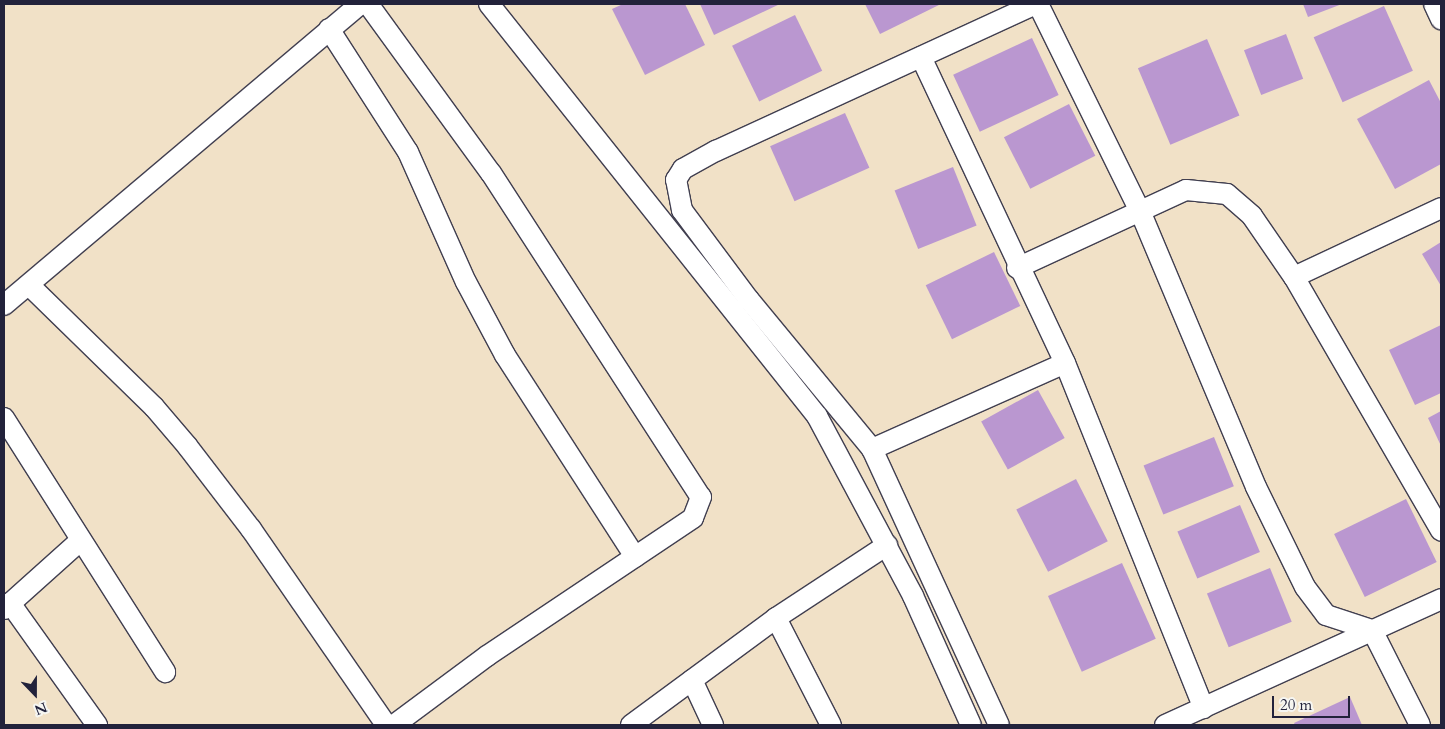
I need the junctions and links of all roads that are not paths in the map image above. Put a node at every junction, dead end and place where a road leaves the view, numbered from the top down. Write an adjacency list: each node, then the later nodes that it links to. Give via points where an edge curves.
1 (360, 4): 7 (street)
2 (368, 4): 21 (street, via 491,173 701,497 697,513)
3 (489, 4): 20 (street, via 817,416)
4 (1037, 4): 8 (street); 10 (street)
5 (1434, 4): 6 (street)
6 (1441, 19)
7 (329, 29): 13 (street); 21 (street, via 408,152 466,282 505,355)
8 (921, 57): 11 (street); 17 (street, via 716,151 683,169 676,180 682,210 749,300)
9 (1441, 208): 12 (street)
10 (1140, 210): 11 (street); 12 (street, via 1186,190 1227,194 1252,216); 25 (street, via 1256,487 1305,587 1326,615)
11 (1018, 268): 15 (street)
12 (1294, 277): 18 (street)
13 (29, 285): 14 (street); 30 (street, via 154,406 188,447 251,529)
14 (4, 305)
15 (1065, 363): 17 (street); 28 (street)
16 (4, 418): 19 (street)
17 (872, 449): 36 (street)
18 (1441, 531)
19 (82, 540): 23 (street); 26 (street)
20 (887, 545): 24 (street); 35 (street)
21 (635, 557): 31 (street, via 487,656)
22 (1441, 599): 25 (street)
23 (7, 606): 29 (street)
24 (776, 618): 27 (street); 34 (street)
25 (1372, 630): 28 (street); 38 (street)
26 (165, 672)
27 (692, 680): 32 (street); 33 (street)
28 (1204, 708): 37 (street)
29 (98, 725)
30 (386, 725)
31 (394, 725)
32 (631, 725)
33 (713, 725)
34 (831, 725)
35 (971, 725)
36 (999, 725)
37 (1166, 725)
38 (1420, 725)

